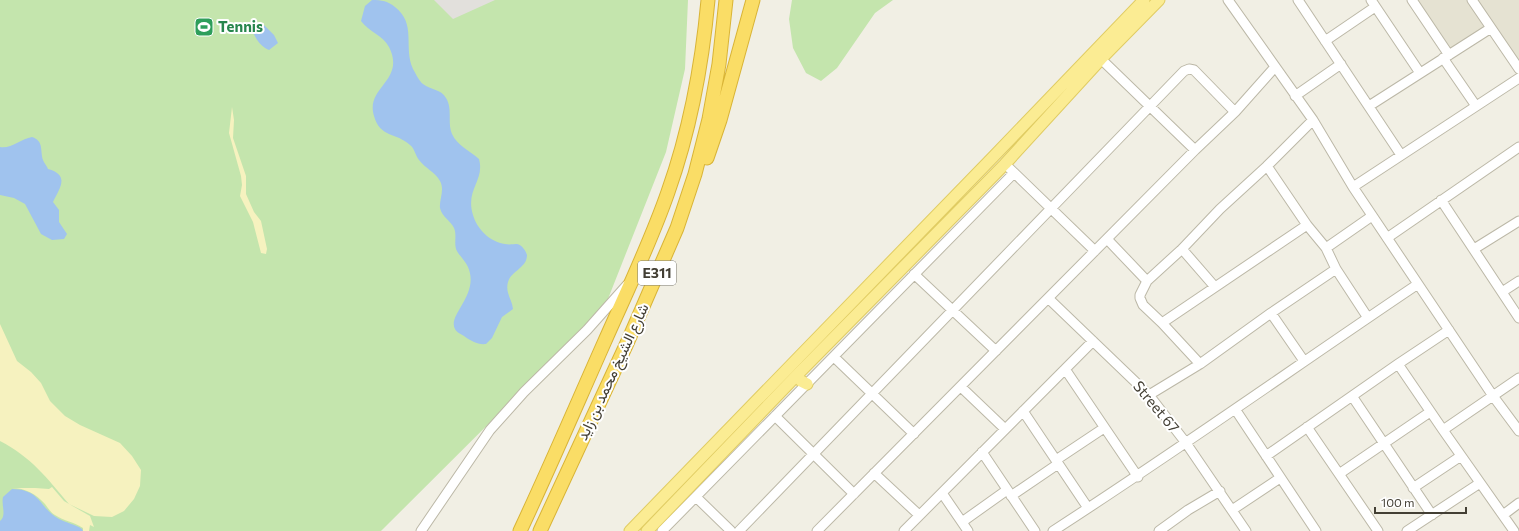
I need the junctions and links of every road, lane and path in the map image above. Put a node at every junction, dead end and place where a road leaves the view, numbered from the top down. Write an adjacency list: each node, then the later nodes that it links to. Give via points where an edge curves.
1 (708, 0): 47 (highway, شارع الشيخ محمد بن زايد / E311, via 699,72 685,136 666,199)
2 (726, 0): 38 (highway, شارع الشيخ محمد بن زايد / E311, via 720,64 709,119)
3 (753, 0): 38 (highway, via 714,138)
4 (1144, 0): 114 (main road)
5 (1159, 0): 14 (main road)
6 (1228, 0): 16 (street)
7 (1298, 0): 12 (street)
8 (1412, 0): 13 (street)
9 (1472, 0): 11 (street)
10 (1373, 3): 12 (street); 18 (street)
11 (1491, 28): 13 (street); 17 (street)
12 (1326, 42): 15 (street)
13 (1446, 57): 18 (street); 23 (street)
14 (1101, 59): 21 (street); 29 (main road)
15 (1341, 64): 20 (street); 22 (street)
16 (1275, 66): 20 (street); 24 (street)
17 (1519, 69)
18 (1420, 73): 22 (street)
19 (1519, 78): 23 (street)
20 (1295, 96): 25 (street)
21 (1150, 106): 24 (street, via 1184,71 1191,69); 27 (street); 34 (street)
22 (1369, 106): 28 (street)
23 (1476, 106): 28 (street)
24 (1235, 112): 27 (street)
25 (1313, 120): 30 (street); 32 (street)
26 (1519, 147): 33 (street)
27 (1194, 150): 40 (street)
28 (1401, 154): 32 (street)
29 (1005, 164): 31 (street); 67 (main road)
30 (1267, 166): 37 (street); 42 (street, via 1220,209)
31 (1014, 173): 34 (street); 46 (street)
32 (1353, 187): 35 (street)
33 (1441, 200): 39 (street); 43 (street)
34 (1052, 209): 44 (street); 54 (street)
35 (1372, 216): 39 (street); 41 (street)
36 (1519, 221): 43 (street)
37 (1308, 225): 41 (street); 51 (street)
38 (677, 228): 113 (highway, شارع الشيخ محمد بن زايد / E311)
39 (1387, 238): 50 (street)
40 (1107, 239): 44 (street); 48 (street)
41 (1326, 248): 45 (street)
42 (1182, 249): 48 (street); 51 (street)
43 (1474, 249): 52 (street)
44 (1095, 251): 53 (street)
45 (1336, 270): 55 (street); 56 (street)
46 (914, 274): 54 (street); 62 (street)
47 (632, 279): 111 (street, via 587,330 524,392 490,430); 112 (highway, شارع الشيخ محمد بن زايد / E311)
48 (1147, 281): 58 (street, via 1140,295 1141,302)
49 (1519, 281): 52 (street)
50 (1418, 284): 56 (street); 59 (street)
51 (1215, 287): 58 (street)
52 (1502, 292): 57 (street)
53 (1048, 298): 60 (street, Street 67); 61 (street)
54 (952, 310): 61 (street); 71 (street)
55 (1271, 313): 63 (street); 64 (street)
56 (1368, 318): 63 (street)
57 (1519, 318)
58 (1162, 323): 64 (street)
59 (1449, 330): 65 (street); 74 (street)
60 (1092, 341): 66 (street); 72 (street, Street 67)
61 (996, 350): 70 (street)
62 (834, 356): 69 (street); 71 (street)
63 (1304, 361): 75 (street)
64 (1200, 364): 72 (street)
65 (1398, 364): 73 (street); 77 (street)
66 (1065, 369): 76 (street); 80 (street)
67 (794, 378): 69 (main road, via 797,385); 115 (main road)
68 (1519, 378): 74 (street)
69 (803, 387): 78 (street)
70 (961, 387): 81 (street); 84 (street)
71 (872, 393): 84 (street); 88 (street)
72 (1149, 395): 85 (street, Street 67)
73 (1352, 396): 79 (street); 86 (street)
74 (1493, 396): 82 (street); 83 (street)
75 (1235, 409): 85 (street); 89 (street)
76 (1023, 411): 81 (street); 91 (street)
77 (1430, 412): 82 (street); 86 (street)
78 (775, 416): 88 (street); 102 (street)
79 (1307, 427): 89 (street); 93 (street)
80 (1104, 428): 91 (street); 94 (street)
81 (1005, 429): 87 (street)
82 (1443, 430): 90 (street)
83 (1519, 431)
84 (914, 434): 92 (street)
85 (1186, 443): 94 (street); 98 (street, Street 67)
86 (1384, 443): 93 (street); 97 (street)
87 (982, 452): 99 (street); 100 (street)
88 (813, 453): 101 (street); 118 (street)
89 (1266, 456): 95 (street)
90 (1461, 456): 96 (street); 97 (street)
91 (1057, 462): 100 (street); 104 (street)
92 (874, 472): 101 (street); 108 (street)
93 (1339, 474): 126 (street)
94 (1138, 477): 104 (street)
95 (1280, 478): 105 (street); 125 (street)
96 (1480, 483): 106 (street); 107 (street)
97 (1414, 488): 106 (street)
98 (1220, 490): 105 (street, Street 67); 123 (street)
99 (942, 493): 108 (street); 109 (street)
100 (1009, 493): 109 (street); 121 (street)
101 (854, 494): 110 (street)
102 (696, 497): 116 (street); 117 (street)
103 (1519, 503): 107 (street)
104 (1088, 508): 122 (street)
105 (1232, 510): 124 (street, Street 67)
106 (1432, 515): 127 (street)
107 (1503, 515): 128 (street)
108 (919, 516): 119 (street)
109 (962, 522): 120 (street)
110 (820, 530)
111 (420, 531)
112 (520, 531)
113 (540, 531)
114 (630, 531)
115 (647, 531)
116 (662, 531)
117 (731, 531)
118 (739, 531)
119 (904, 531)
120 (968, 531)
121 (1035, 531)
122 (1053, 531)
123 (1159, 531)
124 (1246, 531)
125 (1316, 531)
126 (1378, 531)
127 (1407, 531)
128 (1514, 531)

